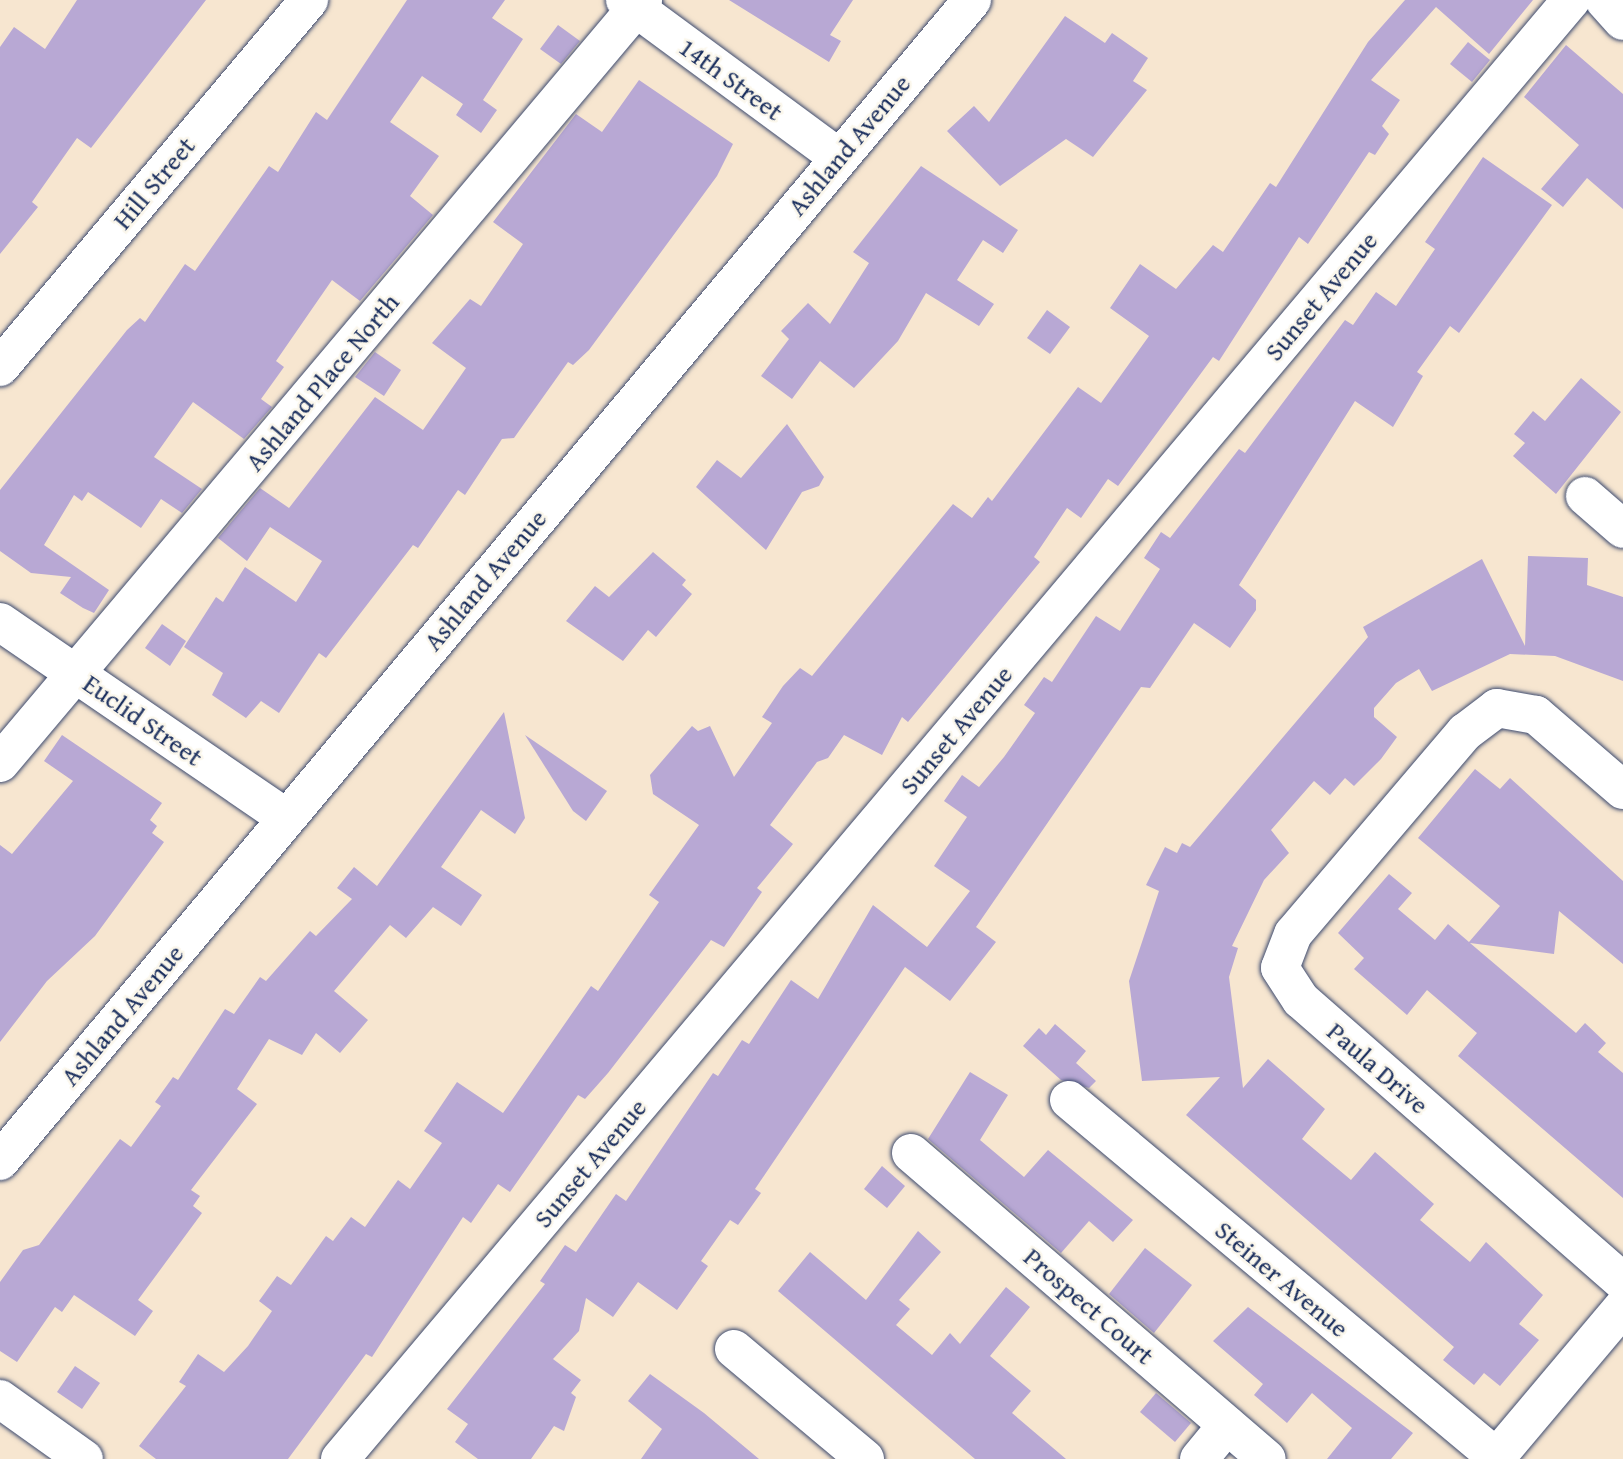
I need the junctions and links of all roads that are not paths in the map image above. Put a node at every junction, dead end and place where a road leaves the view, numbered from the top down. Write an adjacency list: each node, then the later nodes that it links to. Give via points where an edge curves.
1 (309, 0): 8 (street, Hill Street)
2 (972, 0): 7 (street, Ashland Avenue)
3 (1571, 0): 26 (street, Sunset Avenue)
4 (1604, 0): 6 (street)
5 (634, 3): 7 (street, 14th Street); 12 (street, Ashland Place North)
6 (1623, 22)
7 (838, 158): 15 (street, Ashland Avenue)
8 (0, 367)
9 (1585, 496): 10 (street)
10 (1623, 529)
11 (0, 622): 12 (street, Euclid Street)
12 (77, 674): 13 (street, Ashland Place North); 15 (street, Euclid Street)
13 (0, 763)
14 (1623, 790): 19 (street, Paula Drive, via 1536,715 1497,708 1465,732 1293,934 1280,968 1301,1000)
15 (286, 818): 18 (street, Ashland Avenue)
16 (1069, 1100): 24 (street, Steiner Avenue)
17 (911, 1153): 23 (street, Prospect Court)
18 (0, 1161)
19 (1623, 1282)
20 (1623, 1307): 24 (street)
21 (734, 1349): 27 (street)
22 (0, 1399): 25 (street)
23 (1227, 1425): 28 (street); 29 (street, Prospect Court)
24 (1495, 1458)
25 (84, 1459)
26 (340, 1459)
27 (865, 1459)
28 (1199, 1459)
29 (1267, 1459)

